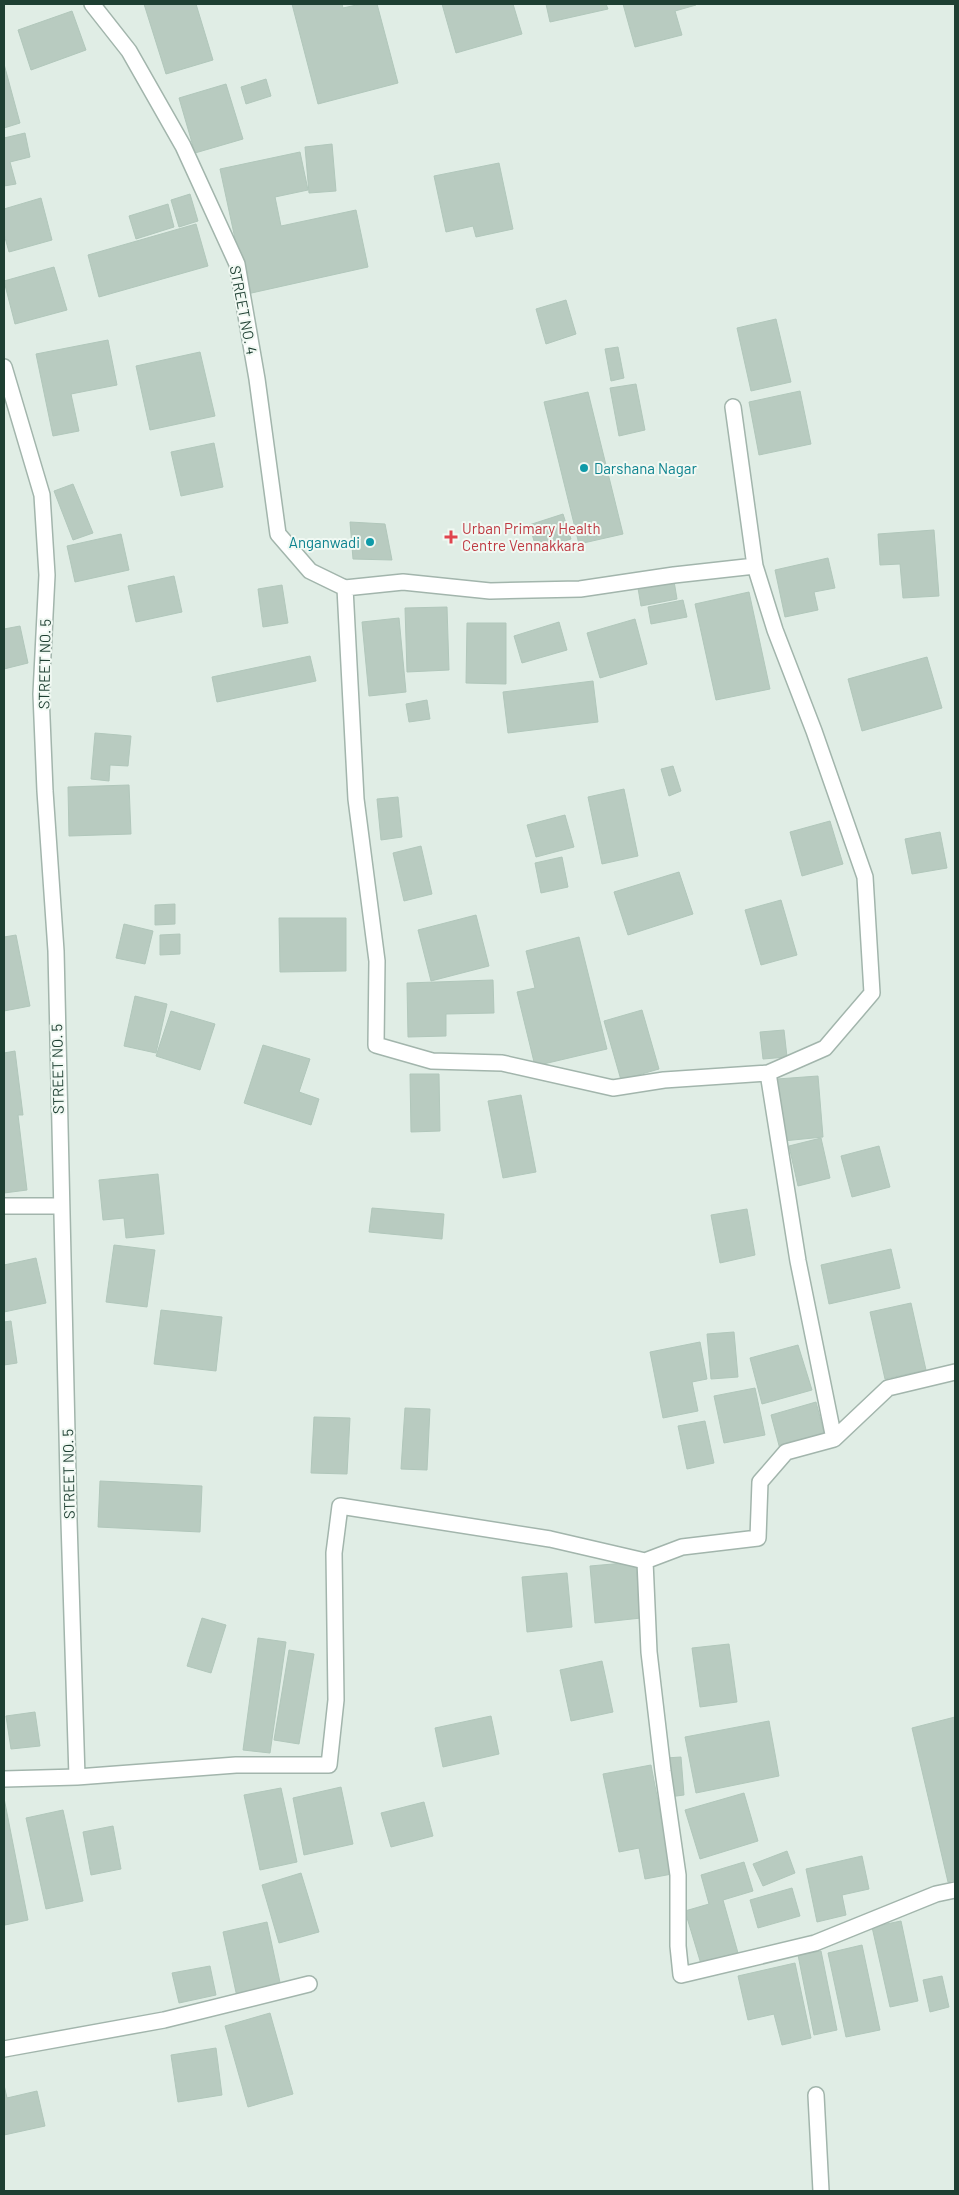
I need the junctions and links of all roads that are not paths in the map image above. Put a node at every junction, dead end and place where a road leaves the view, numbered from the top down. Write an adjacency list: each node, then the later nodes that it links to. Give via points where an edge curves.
1 (92, 4): 5 (street, STREET NO. 4, via 130,51 183,146 237,264 257,379 278,534 310,570)
2 (4, 367): 8 (street, STREET NO. 5, via 42,495 46,575 42,704 56,952)
3 (733, 407): 4 (street)
4 (755, 566): 5 (street, via 580,589 490,591 403,582); 6 (street, via 865,877 872,993 825,1048)
5 (345, 588): 6 (street, via 356,799 377,961 376,1045 432,1061 502,1063 613,1088 664,1080)
6 (768, 1073): 10 (street, via 798,1260)
7 (4, 1206): 8 (street)
8 (61, 1206): 12 (street, STREET NO. 5)
9 (955, 1372): 10 (street, via 888,1388)
10 (834, 1439): 11 (street, via 786,1452 760,1482 758,1538 682,1547)
11 (644, 1561): 12 (street, via 550,1540 340,1506 334,1552 336,1700 329,1765 236,1765); 14 (street, via 649,1652 678,1875 678,1946 682,1975 815,1943 936,1894)
12 (77, 1777): 13 (street)
13 (4, 1779)
14 (955, 1890)
15 (309, 1984): 16 (street, via 164,2020)
16 (4, 2049)
17 (816, 2095): 18 (street)
18 (821, 2191)

